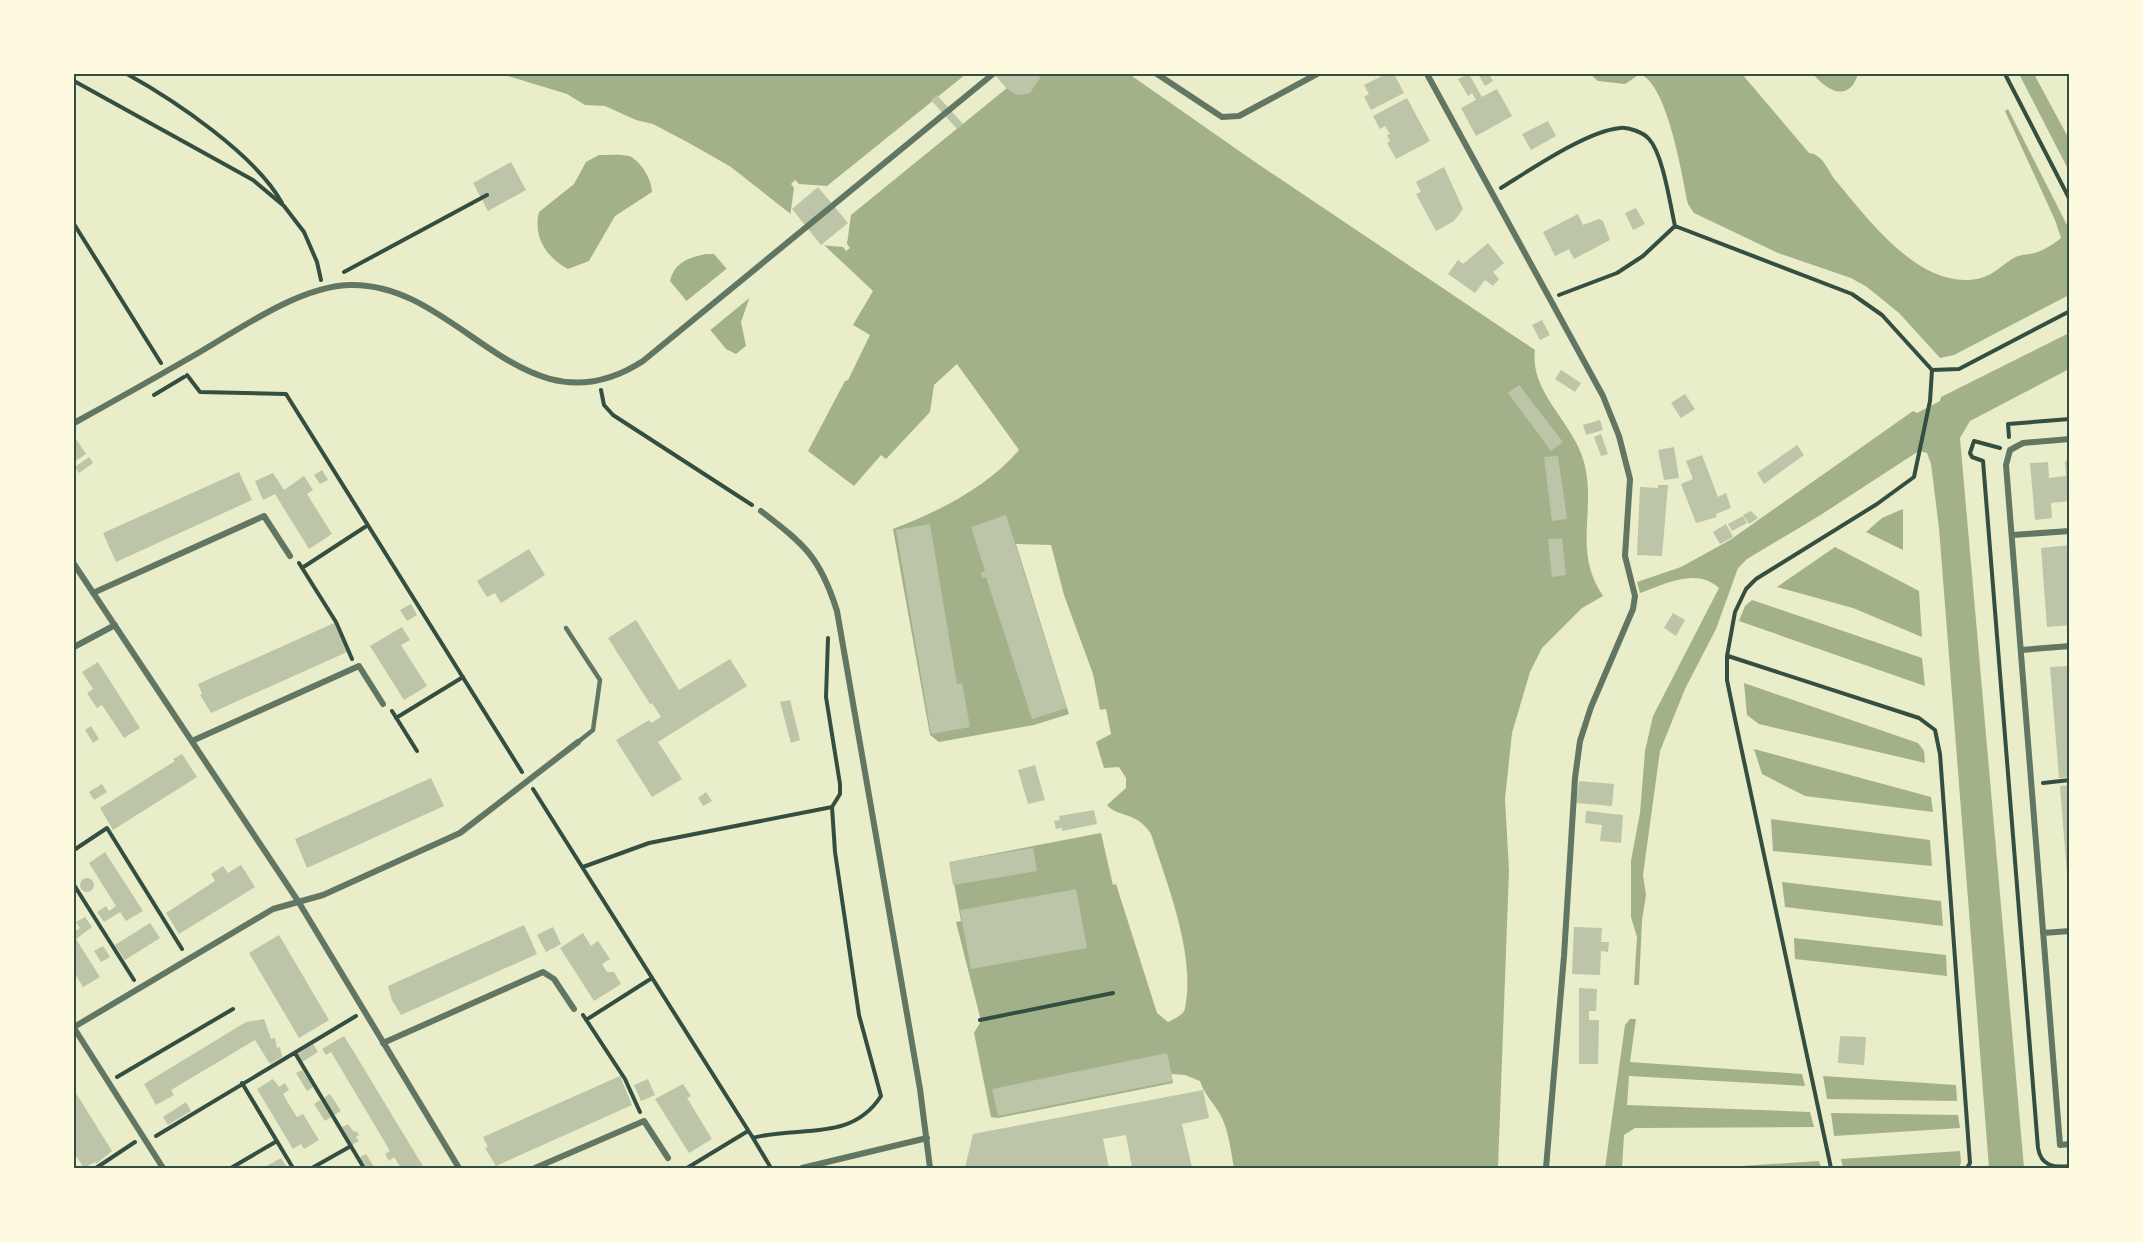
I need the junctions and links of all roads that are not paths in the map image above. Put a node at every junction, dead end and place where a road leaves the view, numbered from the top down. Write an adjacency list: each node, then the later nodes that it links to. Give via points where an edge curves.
1 (993, 74): 5 (street, via 643,361 600,381 558,381 529,373 401,293 360,286 323,289 274,310)
2 (1157, 74): 3 (street, via 1222,117 1239,116)
3 (1317, 74)
4 (1427, 74): 35 (street, via 1603,396 1630,479 1625,556 1635,596 1634,609 1591,706 1580,741)
5 (74, 423)
6 (2070, 439): 9 (street, via 2023,443 2010,450 2006,465)
7 (760, 511): 27 (street, via 816,560 825,573 839,617)
8 (2070, 531): 9 (street)
9 (2012, 535): 17 (street)
10 (290, 556): 12 (street, via 264,516)
11 (74, 564): 12 (street)
12 (93, 593): 13 (street)
13 (115, 625): 16 (street); 19 (street)
14 (566, 628): 20 (lane, via 600,680 593,730)
15 (2070, 646): 17 (street)
16 (74, 647)
17 (2021, 650): 23 (street)
18 (383, 704): 19 (street, via 359,666)
19 (192, 741): 21 (street)
20 (578, 742): 21 (street, via 460,833 323,895)
21 (298, 901): 25 (street, via 273,909); 26 (street)
22 (2070, 932): 23 (street)
23 (2043, 933): 28 (street, via 2060,1145)
24 (574, 1009): 26 (street, via 554,979 543,972)
25 (74, 1027): 30 (street)
26 (383, 1043): 31 (street)
27 (927, 1138): 33 (street); 34 (street)
28 (2070, 1144)
29 (668, 1158): 32 (street, via 644,1121)
30 (163, 1168)
31 (459, 1168)
32 (535, 1168)
33 (802, 1168)
34 (930, 1168)
35 (1546, 1168)

